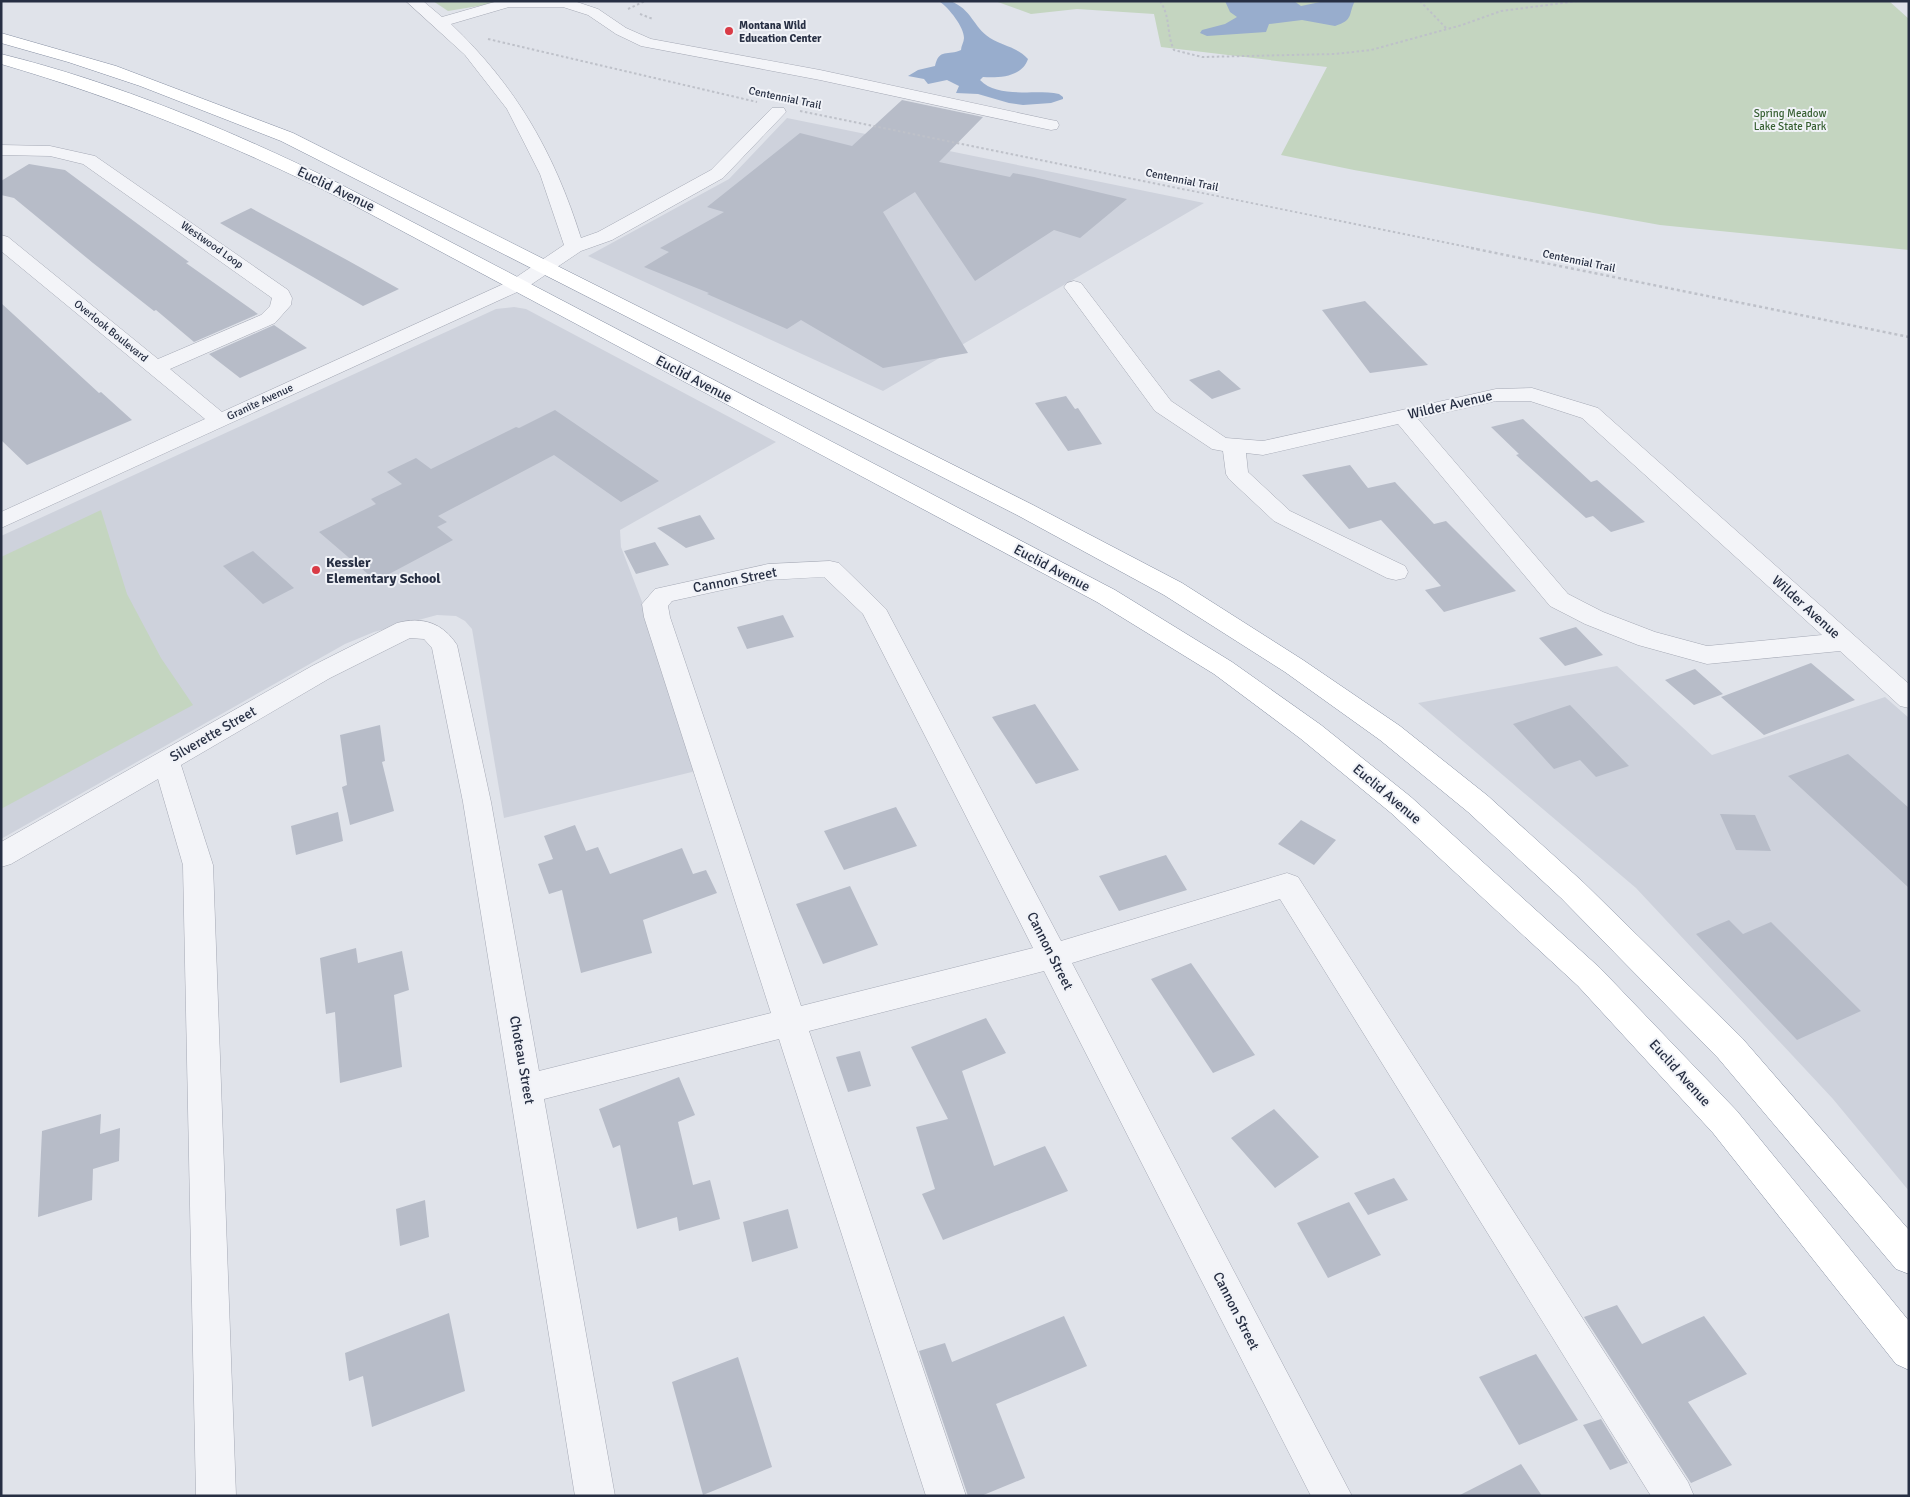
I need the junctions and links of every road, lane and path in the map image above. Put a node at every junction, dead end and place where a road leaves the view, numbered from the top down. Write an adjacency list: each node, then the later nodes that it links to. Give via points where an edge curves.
1 (413, 1): 7 (street)
2 (645, 1): 6 (path, via 626,10)
3 (1160, 1): 8 (path, via 1170,17 1169,41 1174,50 1202,56 1335,54 1371,50)
4 (1420, 1): 8 (path)
5 (1578, 1): 8 (path, via 1501,11)
6 (653, 18)
7 (447, 27): 11 (path, Centennial Trail); 14 (street, via 508,3 564,3 593,12 621,31 647,43 820,75); 17 (street, via 504,90 526,124 548,169)
8 (1446, 28)
9 (1, 38): 18 (highway, Euclid Avenue, via 181,94 288,137)
10 (1, 59): 19 (highway, Euclid Avenue, via 188,121 343,192)
11 (760, 102)
12 (799, 111): 21 (path, Centennial Trail)
13 (778, 112): 17 (street, Granite Avenue, via 717,174 605,236)
14 (1050, 125)
15 (1, 150): 22 (street, Westwood Loop, via 50,151 89,160 281,294 282,306 268,319)
16 (1, 241): 22 (street, Overlook Boulevard)
17 (574, 246): 18 (street, Granite Avenue)
18 (545, 268): 19 (street, Granite Avenue); 26 (highway, Euclid Avenue)
19 (519, 284): 24 (street, Granite Avenue); 28 (highway, Euclid Avenue)
20 (1074, 287): 25 (street, Wilder Avenue, via 1163,406 1220,444)
21 (1909, 337)
22 (156, 368): 24 (street, Overlook Boulevard)
23 (1404, 416): 25 (street, Wilder Avenue, via 1263,448); 31 (street, Wilder Avenue, via 1496,394 1532,394 1590,413); 31 (street, via 1559,600 1594,618 1646,639 1707,655)
24 (220, 421): 27 (street, Granite Avenue)
25 (1234, 445): 29 (street, via 1237,474 1282,516)
26 (1025, 510): 28 (highway); 38 (highway, Euclid Avenue, via 1173,588 1294,666 1390,733 1478,804 1572,890 1730,1048)
27 (1, 521)
28 (994, 537): 39 (highway, Euclid Avenue, via 1106,596 1223,668 1311,732 1401,805 1575,964 1656,1047 1725,1122)
29 (1396, 572)
30 (432, 631): 33 (street, Silverette Street, via 406,629 321,672); 37 (street, Choteau Street, via 444,645 475,793)
31 (1845, 642): 32 (street, Wilder Avenue)
32 (1909, 699)
33 (166, 761): 34 (street, Silverette Street); 40 (street, via 198,865)
34 (1, 856)
35 (1052, 956): 36 (street); 36 (street, Cannon Street, via 873,609 830,569 768,572 664,594 655,604 657,617); 43 (street, Cannon Street); 44 (street, via 1287,885)
36 (788, 1022): 37 (street); 42 (street)
37 (527, 1089): 41 (street, Choteau Street)
38 (1909, 1257)
39 (1909, 1351)
40 (216, 1496)
41 (595, 1496)
42 (946, 1496)
43 (1332, 1496)
44 (1674, 1496)

